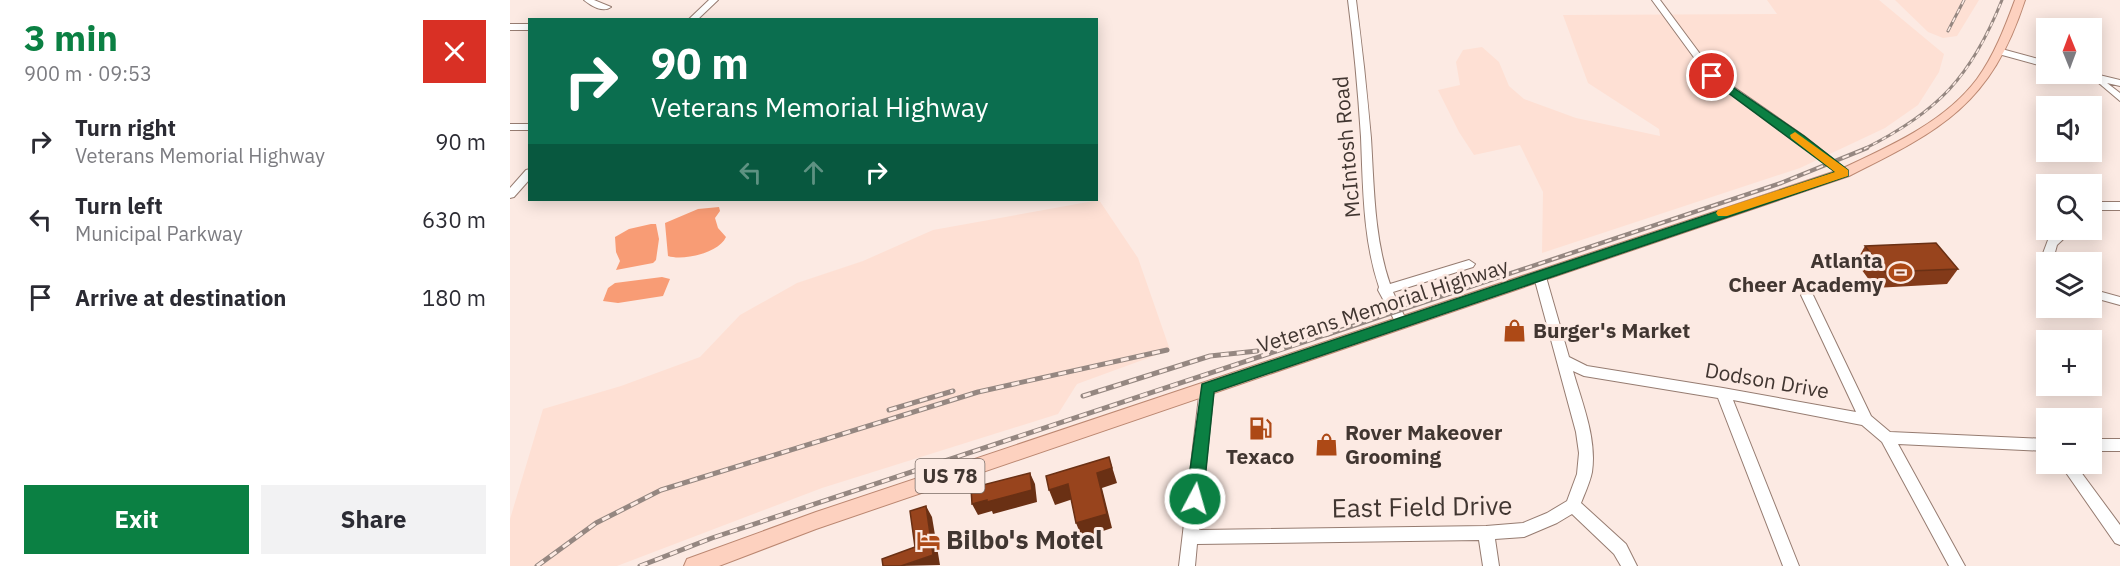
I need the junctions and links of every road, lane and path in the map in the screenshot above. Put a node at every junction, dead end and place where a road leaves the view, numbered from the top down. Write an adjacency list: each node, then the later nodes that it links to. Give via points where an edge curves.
1 (588, 0): 6 (street)
2 (714, 0): 7 (street)
3 (1352, 0): 25 (street, McIntosh Road, via 1362,79 1370,204)
4 (1656, 0): 18 (street, via 1712,76)
5 (2020, 0): 10 (main road, Veterans Memorial Highway / US 78)
6 (607, 7)
7 (694, 18)
8 (510, 27): 9 (street)
9 (528, 27)
10 (1998, 51): 11 (street); 18 (main road, Veterans Memorial Highway / US 78, via 1979,84 1943,117 1894,149)
11 (2036, 61)
12 (2102, 78): 13 (street)
13 (2120, 83)
14 (2101, 84): 15 (street)
15 (2120, 98)
16 (510, 127): 17 (street)
17 (528, 127)
18 (1844, 173): 24 (main road, Veterans Memorial Highway / US 78)
19 (528, 174): 20 (street)
20 (510, 195)
21 (2102, 206): 22 (street)
22 (2120, 206)
23 (1469, 264): 25 (street)
24 (1540, 277): 29 (main road, Veterans Memorial Highway / US 78); 30 (street)
25 (1384, 290): 29 (street, McIntosh Road)
26 (1807, 295): 33 (street)
27 (2102, 296): 28 (street)
28 (2120, 301)
29 (1402, 324): 31 (main road, Veterans Memorial Highway / US 78)
30 (1564, 361): 32 (street, Dodson Drive, via 1584,371); 39 (street, via 1586,453 1584,474)
31 (1207, 388): 41 (street); 43 (main road, Veterans Memorial Highway / US 78)
32 (1723, 393): 33 (street, Dodson Drive); 47 (street)
33 (1866, 420): 34 (street, Dodson Drive)
34 (1887, 438): 35 (street); 48 (street)
35 (2036, 445)
36 (2102, 445): 37 (street)
37 (2120, 445)
38 (2074, 474): 42 (street)
39 (1572, 505): 40 (street, East Field Drive, via 1524,530); 46 (street, via 1620,549)
40 (1486, 533): 41 (street, East Field Drive); 45 (street)
41 (1190, 537): 44 (street)
42 (2120, 538)
43 (694, 566)
44 (1187, 566)
45 (1491, 566)
46 (1629, 566)
47 (1791, 566)
48 (1957, 566)

